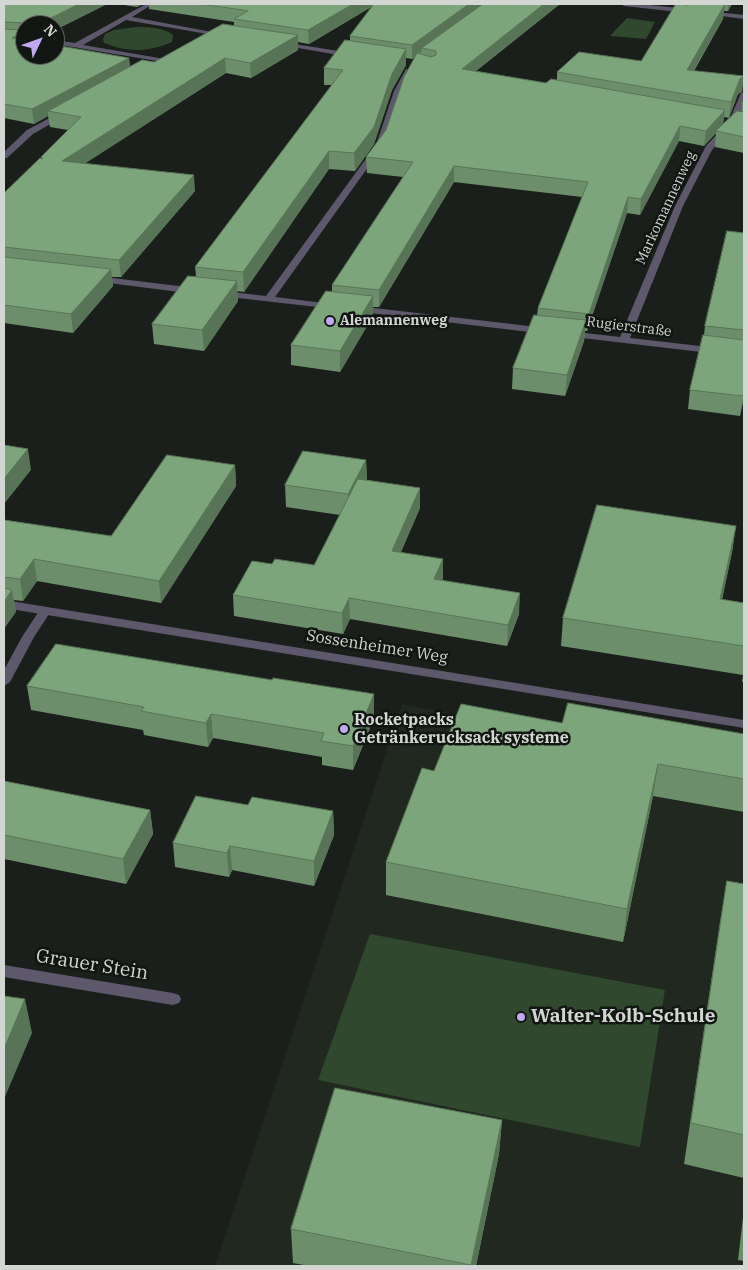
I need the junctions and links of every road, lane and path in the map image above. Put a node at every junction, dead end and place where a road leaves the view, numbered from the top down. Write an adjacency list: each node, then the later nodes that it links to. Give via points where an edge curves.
1 (150, 4): 4 (street)
2 (624, 4): 3 (street)
3 (744, 17)
4 (126, 18): 5 (street); 10 (street)
5 (217, 34): 6 (street); 7 (street)
6 (235, 37)
7 (208, 38)
8 (65, 43): 10 (street)
9 (273, 43): 12 (street)
10 (77, 45): 13 (street)
11 (172, 56): 13 (street)
12 (357, 56)
13 (163, 60): 15 (street)
14 (413, 63): 23 (street, via 398,91 380,145)
15 (154, 65)
16 (744, 95): 19 (street, Markomannenweg)
17 (67, 112): 21 (street, via 30,132)
18 (723, 121): 19 (street)
19 (733, 122): 20 (street); 24 (street, Markomannenweg, via 709,148 679,206)
20 (744, 125)
21 (4, 156)
22 (85, 278): 23 (street, Rugierstraße)
23 (269, 299): 24 (street, Rugierstraße)
24 (624, 340): 25 (street, Rugierstraße)
25 (744, 354)
26 (4, 604): 27 (street, Sossenheimer Weg)
27 (45, 611): 28 (street); 29 (street, Sossenheimer Weg)
28 (4, 682)
29 (744, 724)
30 (4, 971): 31 (street, Grauer Stein)
31 (173, 999)

